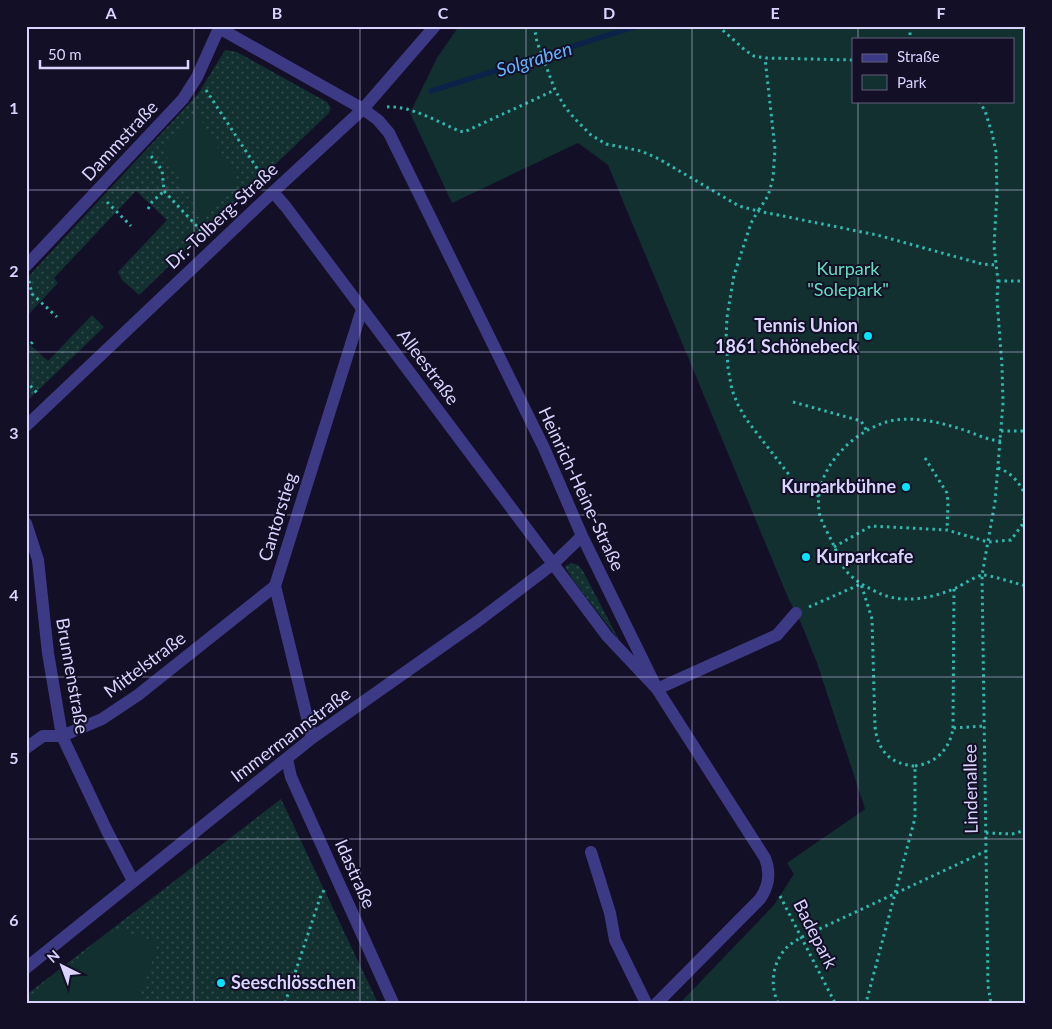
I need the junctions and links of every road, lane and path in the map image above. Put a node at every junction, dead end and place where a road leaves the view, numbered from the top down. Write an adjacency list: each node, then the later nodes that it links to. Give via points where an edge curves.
1 (435, 26): 10 (street, Dr.-Tolberg-Straße)
2 (534, 26): 8 (path, via 536,42)
3 (718, 26): 5 (path, via 746,51)
4 (219, 27): 7 (street, Dammstraße); 10 (street, Heinrich-Heine-Straße)
5 (765, 58): 6 (path); 16 (path, via 774,149 773,178 768,196)
6 (852, 60)
7 (197, 77): 11 (street, Dammstraße, via 183,99); 14 (path)
8 (555, 90): 10 (path, via 464,132 404,108); 16 (path, via 574,120 606,144 641,151 739,206)
9 (980, 102): 19 (path, Lindenallee, via 996,152)
10 (363, 109): 14 (street, Dr.-Tolberg-Straße); 40 (street, Heinrich-Heine-Straße, via 389,133 544,448)
11 (141, 144): 12 (street, Dammstraße); 13 (path, via 162,170)
12 (97, 190): 17 (path); 20 (street, Dammstraße)
13 (164, 192): 15 (path); 18 (path)
14 (273, 192): 18 (street, Dr.-Tolberg-Straße); 23 (street, Alleestraße)
15 (148, 209)
16 (758, 210): 19 (path); 35 (path, via 734,275 727,316 726,339 732,390 746,419 800,489)
17 (131, 226)
18 (215, 246): 28 (street, Dr.-Tolberg-Straße)
19 (996, 265): 21 (path, Lindenallee)
20 (27, 272): 24 (path, via 32,294)
21 (998, 281): 22 (path); 30 (path, Lindenallee, via 1003,403)
22 (1026, 282)
23 (362, 308): 43 (street, Alleestraße); 46 (street, Cantorstieg)
24 (57, 317)
25 (34, 341): 26 (path)
26 (26, 348)
27 (793, 402): 29 (path, via 861,421)
28 (26, 426)
29 (867, 431): 32 (path, via 890,421 908,419 939,423); 35 (path, via 854,439 832,463 823,479)
30 (1001, 431): 31 (path); 32 (path, Lindenallee)
31 (1026, 431)
32 (1000, 441): 34 (path, Lindenallee)
33 (925, 458): 39 (path, via 947,493)
34 (998, 468): 36 (path, via 1005,470 1022,487); 41 (path, Lindenallee)
35 (819, 496): 42 (path, via 820,517)
36 (1026, 497)
37 (1026, 514): 41 (path, via 1011,540)
38 (26, 523): 53 (street, Brunnenstraße, via 38,560 48,653)
39 (947, 530): 41 (path); 42 (path, via 871,526)
40 (582, 536): 43 (street, Immermannstraße); 50 (street, Heinrich-Heine-Straße)
41 (988, 542): 44 (path, Lindenallee)
42 (834, 547): 45 (path, via 844,568)
43 (553, 564): 50 (street, Alleestraße, via 607,636); 54 (street, Immermannstraße)
44 (982, 575): 47 (path); 48 (path); 51 (path, Lindenallee)
45 (861, 584): 48 (path, via 882,595 906,599 930,597); 49 (path); 57 (path, via 872,619 876,738 889,757)
46 (275, 586): 53 (street, Mittelstraße, via 138,695 102,719); 54 (street, Cantorstieg)
47 (1026, 586)
48 (954, 588): 52 (path)
49 (796, 613): 50 (street, via 776,635)
50 (657, 689): 63 (street, Heinrich-Heine-Straße, via 766,858)
51 (984, 726): 52 (path); 59 (path, Lindenallee)
52 (953, 728): 57 (path, via 940,756)
53 (62, 736): 55 (street, Mittelstraße, via 43,736); 64 (street, Brunnenstraße)
54 (312, 738): 56 (street, Immermannstraße)
55 (26, 748)
56 (287, 759): 62 (street, Idastraße); 64 (street, Immermannstraße)
57 (915, 766): 65 (path, via 915,818)
58 (1026, 830): 59 (path, via 1012,834)
59 (986, 833): 60 (path, Lindenallee)
60 (986, 851): 65 (path); 75 (path, Lindenallee)
61 (591, 852): 70 (street, via 615,940)
62 (335, 872): 68 (path, via 320,898); 69 (street, Idastraße)
63 (769, 879): 66 (path, Badepark); 71 (street, via 760,899)
64 (133, 882): 67 (street, Immermannstraße)
65 (896, 893): 66 (path); 74 (path)
66 (802, 937): 72 (path, via 789,945 775,967 773,988); 73 (path, Badepark)
67 (26, 968)
68 (286, 1003)
69 (393, 1003)
70 (646, 1003)
71 (657, 1003)
72 (778, 1003)
73 (835, 1003)
74 (866, 1003)
75 (991, 1003)

